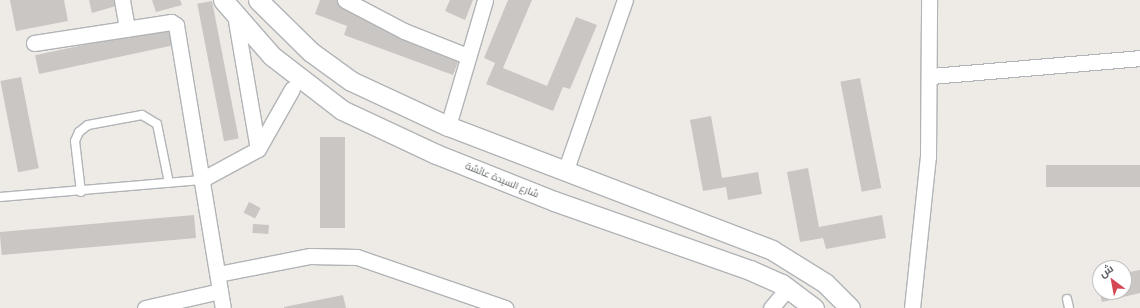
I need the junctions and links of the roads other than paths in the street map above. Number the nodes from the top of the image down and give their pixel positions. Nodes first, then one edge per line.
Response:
1 (122, 0) edge
2 (223, 0) edge
3 (258, 0) edge
4 (345, 0) edge
5 (485, 0) edge
6 (625, 0) edge
7 (929, 0) edge
8 (235, 15) junction
9 (127, 29) junction
10 (34, 43) dead end
11 (467, 56) junction
12 (1140, 58) edge
13 (344, 76) junction
14 (931, 76) junction
15 (292, 89) dead end
16 (328, 100) junction
17 (448, 126) junction
18 (258, 149) junction
19 (565, 172) junction
20 (201, 180) junction
21 (169, 183) junction
22 (81, 192) junction
23 (0, 197) edge
24 (689, 219) junction
25 (679, 245) junction
26 (218, 274) junction
27 (788, 288) junction
28 (220, 292) junction
29 (1067, 299) dead end
30 (145, 308) edge
31 (223, 308) edge
32 (505, 308) edge
33 (771, 308) edge
34 (814, 308) edge
35 (850, 308) edge
36 (912, 308) edge
37 (1069, 308) edge

1 - 9 street
2 - 8 street, شارع السيدة عائشة
3 - 13 street
4 - 11 street
5 - 11 street
6 - 19 street
7 - 14 street
8 - 16 street, شارع السيدة عائشة
8 - 18 street
9 - 10 street
9 - 20 street
11 - 17 street
12 - 14 street
13 - 16 street
13 - 17 street
14 - 36 street
15 - 18 street
16 - 25 street, شارع السيدة عائشة
17 - 19 street
18 - 20 street
19 - 24 street
20 - 21 lane
20 - 26 street
21 - 22 lane
21 - 22 lane
22 - 23 lane
24 - 25 street
24 - 35 street
25 - 27 street, شارع السيدة عائشة
26 - 28 street
26 - 32 street
27 - 33 street
27 - 34 street, شارع السيدة عائشة
28 - 30 street
28 - 31 street
29 - 37 lane

